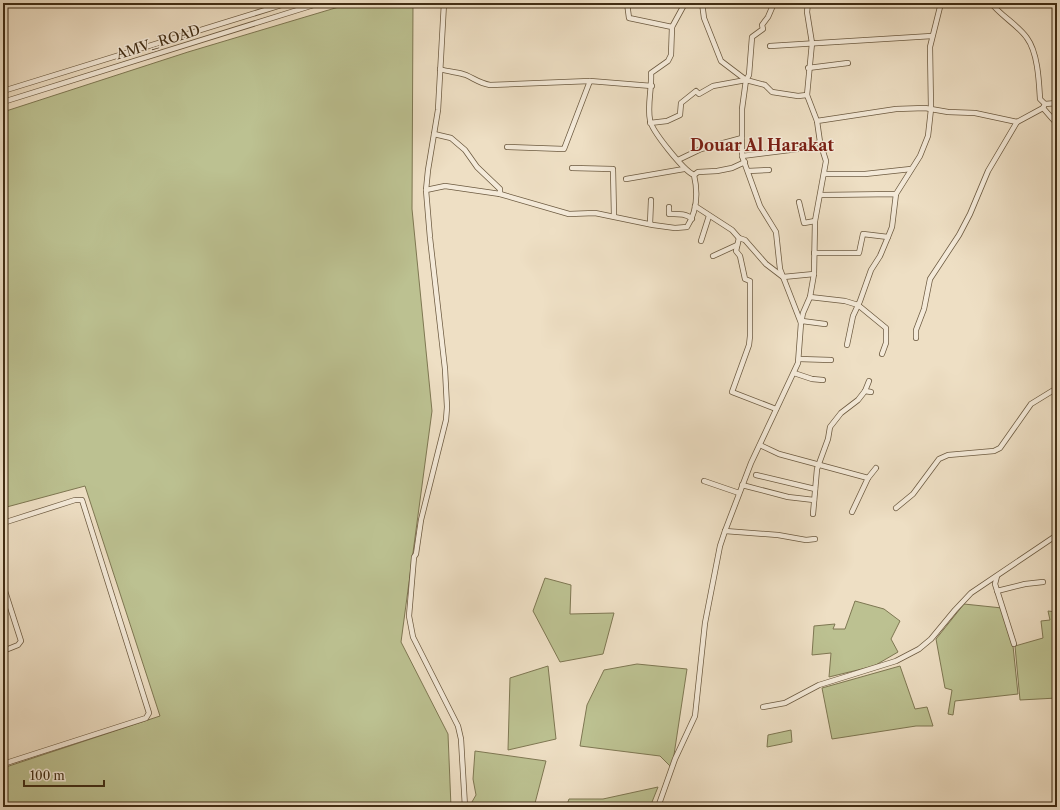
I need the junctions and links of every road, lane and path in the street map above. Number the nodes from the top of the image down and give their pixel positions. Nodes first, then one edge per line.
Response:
1 (288, 3) edge
2 (320, 3) edge
3 (444, 3) edge
4 (627, 3) edge
5 (690, 3) edge
6 (702, 3) edge
7 (774, 3) edge
8 (808, 3) edge
9 (940, 3) edge
10 (991, 3) edge
11 (310, 5) edge
12 (672, 27) junction
13 (932, 36) junction
14 (812, 43) junction
15 (770, 46) dead end
16 (848, 63) dead end
17 (808, 68) junction
18 (440, 69) junction
19 (746, 80) junction
20 (590, 81) junction
21 (652, 86) junction
22 (3, 91) edge
23 (807, 95) junction
24 (3, 102) edge
25 (1057, 103) edge
26 (1044, 106) junction
27 (931, 109) junction
28 (817, 121) junction
29 (1017, 122) junction
30 (650, 123) junction
31 (1057, 124) edge
32 (434, 134) junction
33 (742, 138) junction
34 (820, 142) junction
35 (507, 147) dead end
36 (742, 156) junction
37 (678, 160) junction
38 (745, 162) junction
39 (572, 168) dead end
40 (684, 169) junction
41 (911, 169) junction
42 (748, 170) junction
43 (769, 170) dead end
44 (824, 174) junction
45 (694, 175) junction
46 (626, 179) dead end
47 (426, 190) junction
48 (500, 194) junction
49 (896, 194) junction
50 (822, 195) junction
51 (651, 200) dead end
52 (798, 202) dead end
53 (695, 206) junction
54 (668, 207) dead end
55 (614, 216) junction
56 (709, 216) junction
57 (692, 219) junction
58 (816, 221) junction
59 (650, 224) junction
60 (888, 237) junction
61 (739, 238) junction
62 (701, 241) dead end
63 (737, 245) junction
64 (814, 253) junction
65 (713, 256) dead end
66 (814, 274) junction
67 (783, 277) junction
68 (810, 297) junction
69 (858, 305) junction
70 (802, 322) junction
71 (825, 324) dead end
72 (916, 338) dead end
73 (847, 345) dead end
74 (882, 354) dead end
75 (799, 360) junction
76 (831, 360) dead end
77 (794, 373) junction
78 (822, 380) dead end
79 (869, 380) dead end
80 (1057, 388) edge
81 (865, 391) junction
82 (871, 392) dead end
83 (776, 409) junction
84 (760, 445) junction
85 (818, 464) junction
86 (876, 468) dead end
87 (756, 475) dead end
88 (868, 478) junction
89 (704, 481) dead end
90 (742, 485) junction
91 (815, 489) junction
92 (739, 493) junction
93 (814, 500) junction
94 (896, 508) dead end
95 (852, 512) dead end
96 (813, 514) dead end
97 (3, 523) edge
98 (725, 531) junction
99 (1057, 535) edge
100 (815, 539) dead end
101 (997, 576) junction
102 (1043, 582) dead end
103 (3, 585) edge
104 (997, 591) junction
105 (1014, 644) dead end
106 (3, 651) edge
107 (763, 707) dead end
108 (3, 764) edge
109 (464, 807) edge
110 (658, 807) edge

1 - 22 street
2 - 11 street, AMV_ROAD
3 - 18 street
4 - 12 street
5 - 12 street
6 - 19 street
7 - 19 street
8 - 14 street
9 - 13 street
10 - 26 street
11 - 24 street, AMV_ROAD
12 - 21 street
13 - 14 street
13 - 27 street
14 - 15 street
14 - 17 street
16 - 17 street
17 - 23 street
18 - 20 street
18 - 32 street
19 - 23 street
19 - 30 street
19 - 33 street
20 - 21 street
20 - 35 street
21 - 30 street
23 - 28 street
25 - 26 street
26 - 29 street
26 - 31 street
27 - 28 street
27 - 29 street
27 - 41 street
28 - 34 street
29 - 72 street
30 - 37 street
32 - 47 street
32 - 48 street
33 - 36 street
33 - 37 street
34 - 36 street
34 - 44 street
36 - 38 street
37 - 40 street
38 - 42 street
38 - 45 street
39 - 55 street
40 - 45 street
40 - 46 street
41 - 44 street
41 - 49 street
42 - 43 street
42 - 67 street
44 - 50 street
45 - 53 street
47 - 48 street
47 - 109 street
48 - 55 street
49 - 50 street
49 - 60 street
50 - 58 street
51 - 59 street
52 - 58 street
53 - 56 street
53 - 57 street
54 - 57 street
55 - 59 street
56 - 61 street
56 - 62 street
57 - 59 street
58 - 64 street
60 - 64 street
60 - 69 street
61 - 63 street
61 - 67 street
63 - 65 street
63 - 83 street
64 - 66 street
66 - 67 street
66 - 68 street
67 - 70 street
68 - 69 street
68 - 70 street
69 - 73 street
69 - 74 street
70 - 71 street
70 - 75 street
75 - 76 street
75 - 77 street
77 - 78 street
77 - 83 street
79 - 81 street
80 - 94 street
81 - 82 street
81 - 85 street
83 - 84 street
84 - 85 street
84 - 90 street
85 - 88 street
85 - 91 street
86 - 88 street
87 - 91 street
88 - 95 street
89 - 92 street
90 - 92 street
90 - 93 street
91 - 93 street
92 - 98 street
93 - 96 street
97 - 108 street
98 - 100 street
98 - 110 street
99 - 101 street
101 - 104 street
101 - 107 street
102 - 104 street
103 - 106 street
104 - 105 street

